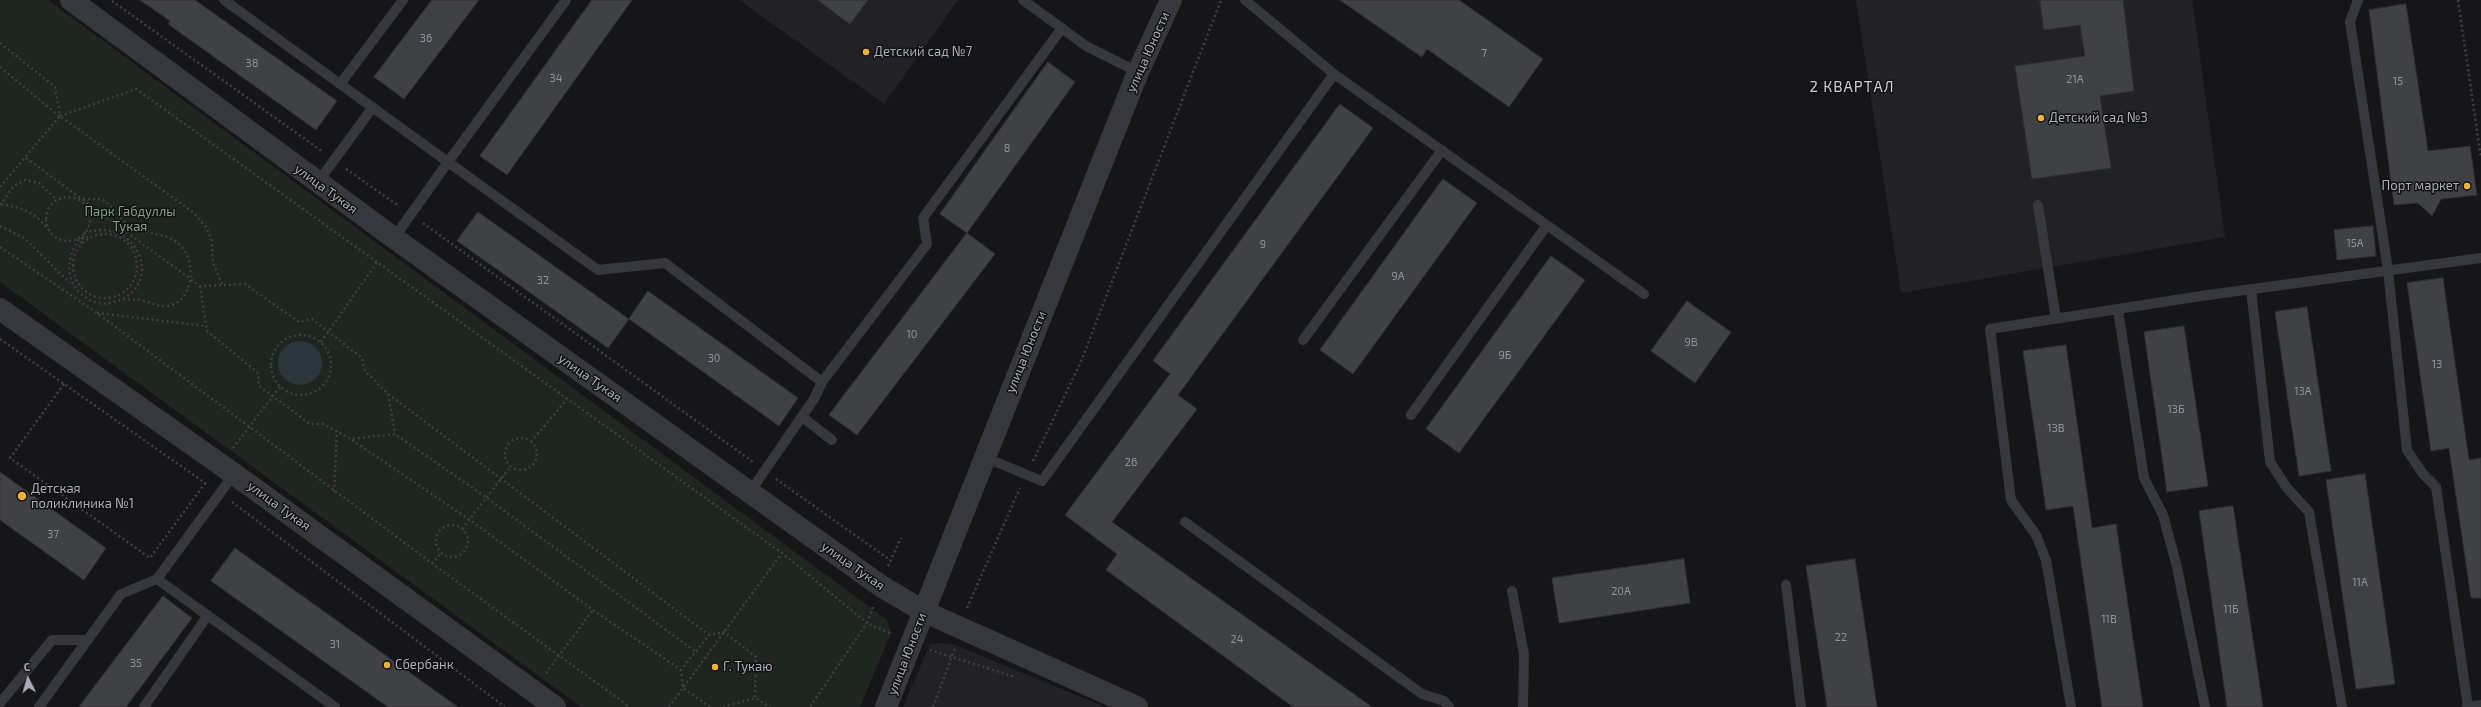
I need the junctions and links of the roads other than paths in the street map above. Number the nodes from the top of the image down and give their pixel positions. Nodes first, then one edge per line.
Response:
1 (71, 0) edge
2 (224, 0) edge
3 (403, 0) edge
4 (566, 0) edge
5 (1024, 0) edge
6 (1171, 0) edge
7 (1245, 0) edge
8 (2358, 0) edge
9 (1062, 28) junction
10 (1138, 72) junction
11 (1334, 74) junction
12 (341, 84) junction
13 (373, 107) junction
14 (1442, 150) junction
15 (448, 162) junction
16 (318, 182) junction
17 (2038, 205) dead end
18 (1548, 225) junction
19 (394, 238) junction
20 (2481, 258) edge
21 (2388, 270) junction
22 (2251, 289) junction
23 (1644, 294) dead end
24 (0, 309) edge
25 (2118, 310) junction
26 (2056, 319) junction
27 (1303, 340) dead end
28 (822, 382) junction
29 (1410, 415) dead end
30 (802, 417) junction
31 (832, 440) dead end
32 (984, 457) junction
33 (227, 469) junction
34 (750, 492) junction
35 (1185, 522) dead end
36 (157, 579) junction
37 (1786, 585) dead end
38 (1512, 591) dead end
39 (923, 611) junction
40 (208, 615) junction
41 (88, 640) junction
42 (0, 703) edge
43 (2481, 705) edge
44 (39, 707) edge
45 (144, 707) edge
46 (335, 707) edge
47 (555, 707) edge
48 (886, 707) edge
49 (1137, 707) edge
50 (1449, 707) edge
51 (1523, 707) edge
52 (1801, 707) edge
53 (2071, 707) edge
54 (2205, 707) edge
55 (2342, 707) edge
56 (2467, 707) edge

1 - 16 street, улица Тукая
2 - 12 lane
3 - 12 lane
4 - 15 lane
5 - 9 lane
6 - 10 street, улица Юности
7 - 11 lane
8 - 21 lane
9 - 10 lane
9 - 28 lane
10 - 32 street, улица Юности
11 - 14 lane
11 - 32 lane
12 - 13 lane
13 - 15 lane
13 - 16 lane
14 - 18 lane
14 - 27 lane
15 - 19 lane
15 - 28 lane
16 - 19 street, улица Тукая
17 - 26 lane
18 - 23 lane
18 - 29 lane
19 - 34 street, улица Тукая
20 - 21 lane
21 - 22 lane
21 - 56 lane
22 - 25 lane
22 - 55 lane
24 - 33 street, улица Тукая
25 - 26 lane
25 - 54 lane
26 - 53 lane
28 - 30 lane
30 - 31 lane
30 - 34 lane
32 - 39 street, улица Юности
33 - 36 lane
33 - 47 street, улица Тукая
34 - 39 street, улица Тукая
35 - 50 lane
36 - 40 lane
36 - 41 lane
37 - 52 lane
38 - 51 lane
39 - 48 street, улица Юности
39 - 49 street, улица Тукая
40 - 45 lane
40 - 46 lane
41 - 42 lane
41 - 44 lane
43 - 56 lane

